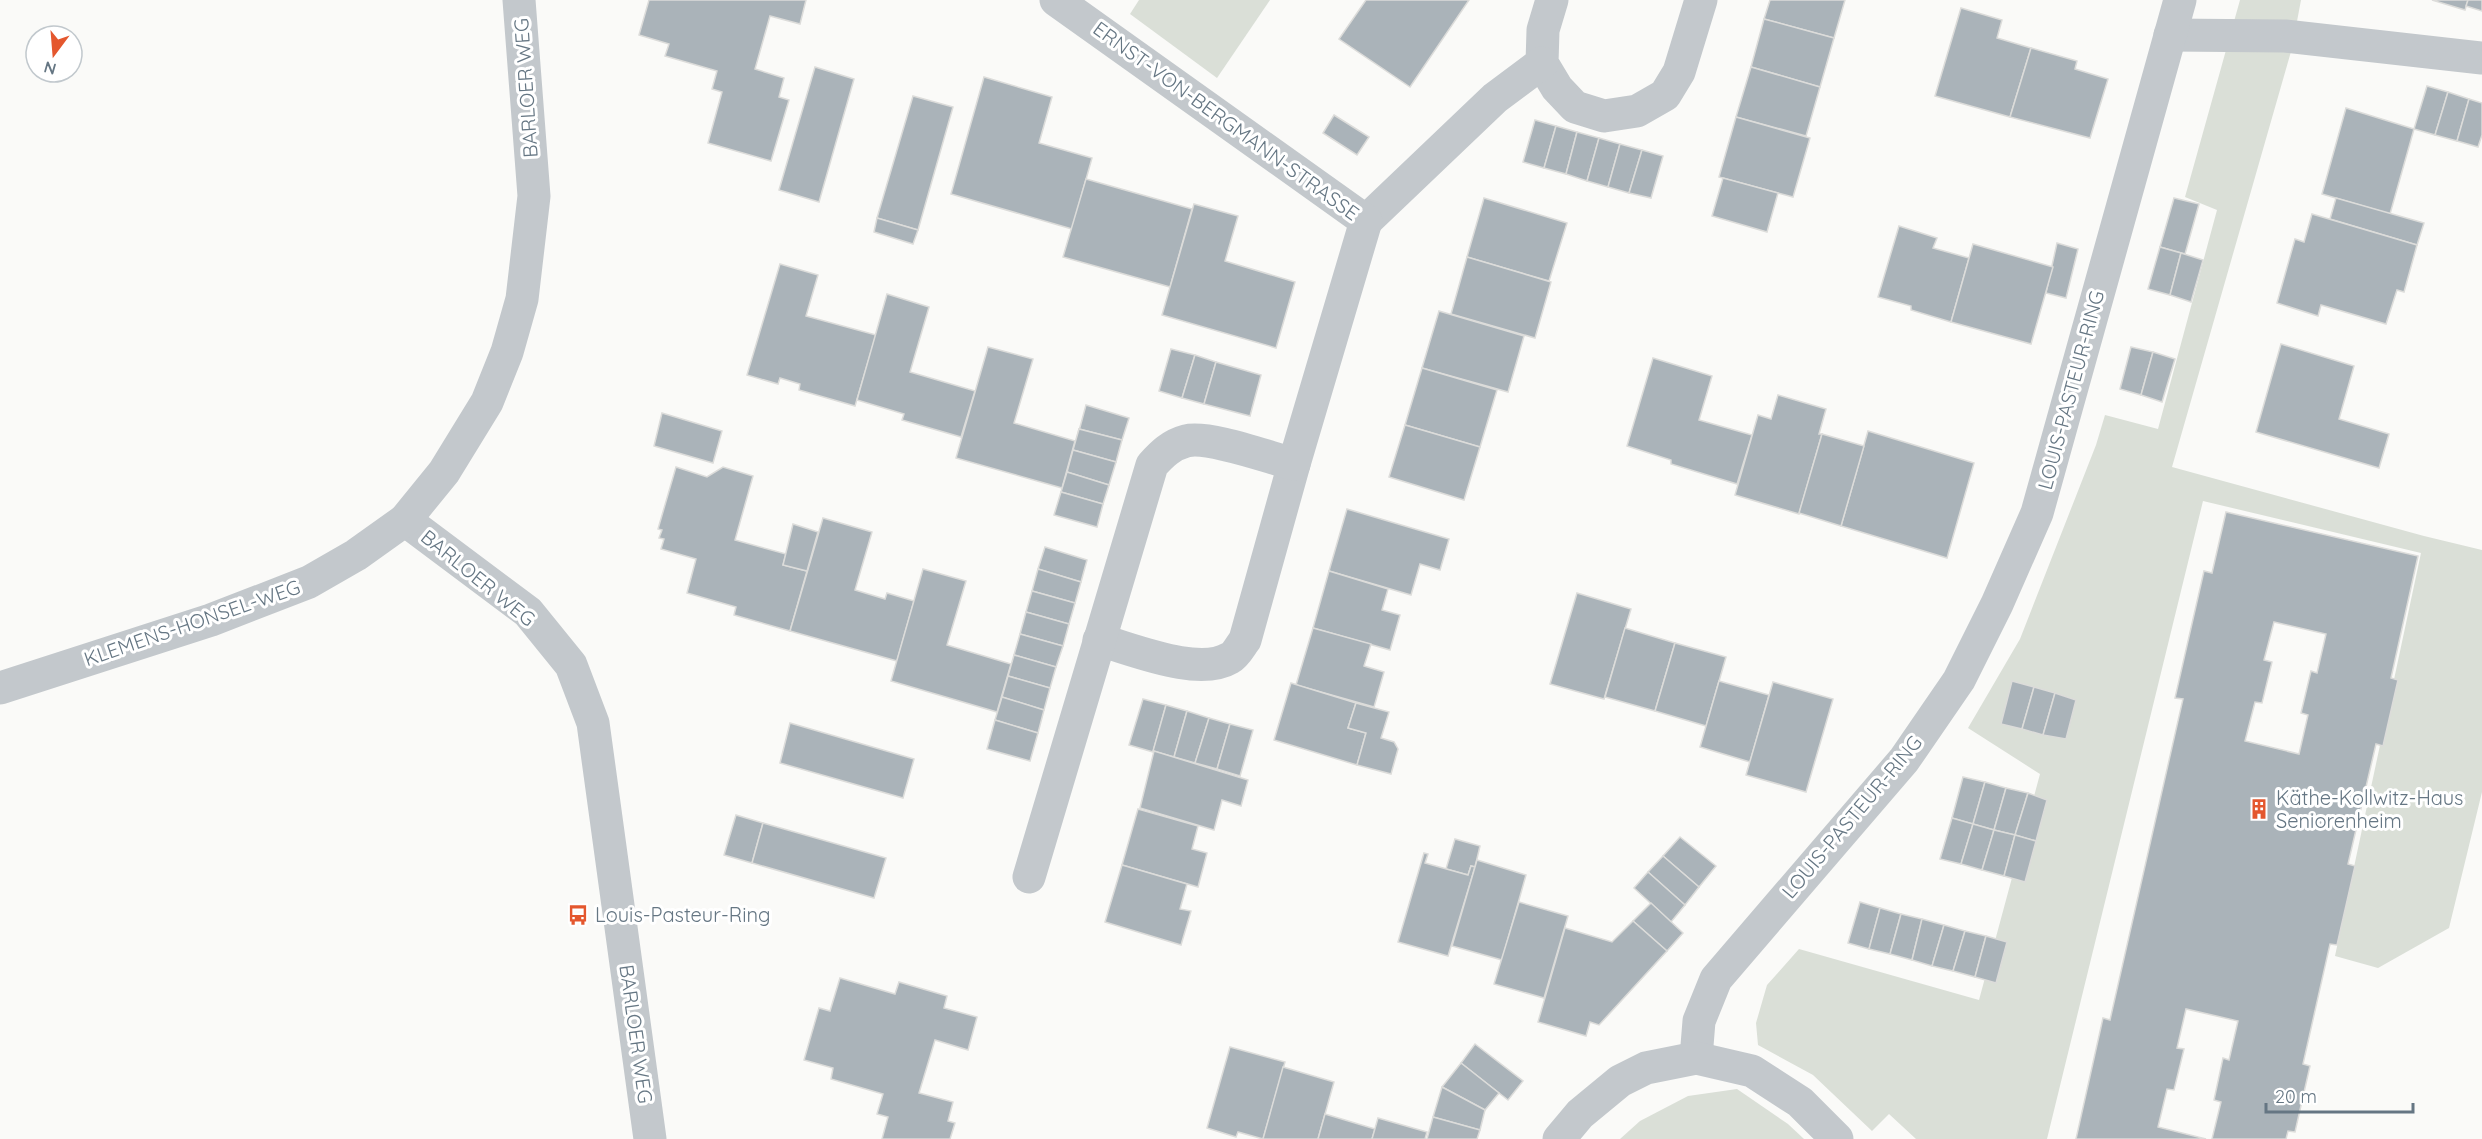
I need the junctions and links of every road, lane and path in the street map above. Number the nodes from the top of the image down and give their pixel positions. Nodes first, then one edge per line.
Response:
1 (519, 0) edge
2 (1056, 0) edge
3 (1552, 0) edge
4 (1701, 0) edge
5 (2180, 0) edge
6 (2170, 35) junction
7 (2482, 58) edge
8 (1542, 63) junction
9 (1366, 220) junction
10 (1294, 464) junction
11 (405, 520) junction
12 (1099, 640) junction
13 (0, 688) edge
14 (1029, 877) dead end
15 (1696, 1058) junction
16 (650, 1139) edge
17 (1559, 1139) edge
18 (1837, 1139) edge

1 - 11 street, BARLOER WEG
2 - 9 street, ERNST-VON-BERGMANN-STRASSE
3 - 8 street
4 - 8 street
5 - 6 street, LOUIS-PASTEUR-RING
6 - 7 street
6 - 15 street, LOUIS-PASTEUR-RING
8 - 9 street
9 - 10 street, ERNST-VON-BERGMANN-STRASSE
10 - 12 street
10 - 12 street, ERNST-VON-BERGMANN-STRASSE
11 - 13 street, KLEMENS-HONSEL-WEG
11 - 16 street, BARLOER WEG
12 - 14 street
15 - 17 street
15 - 18 street

